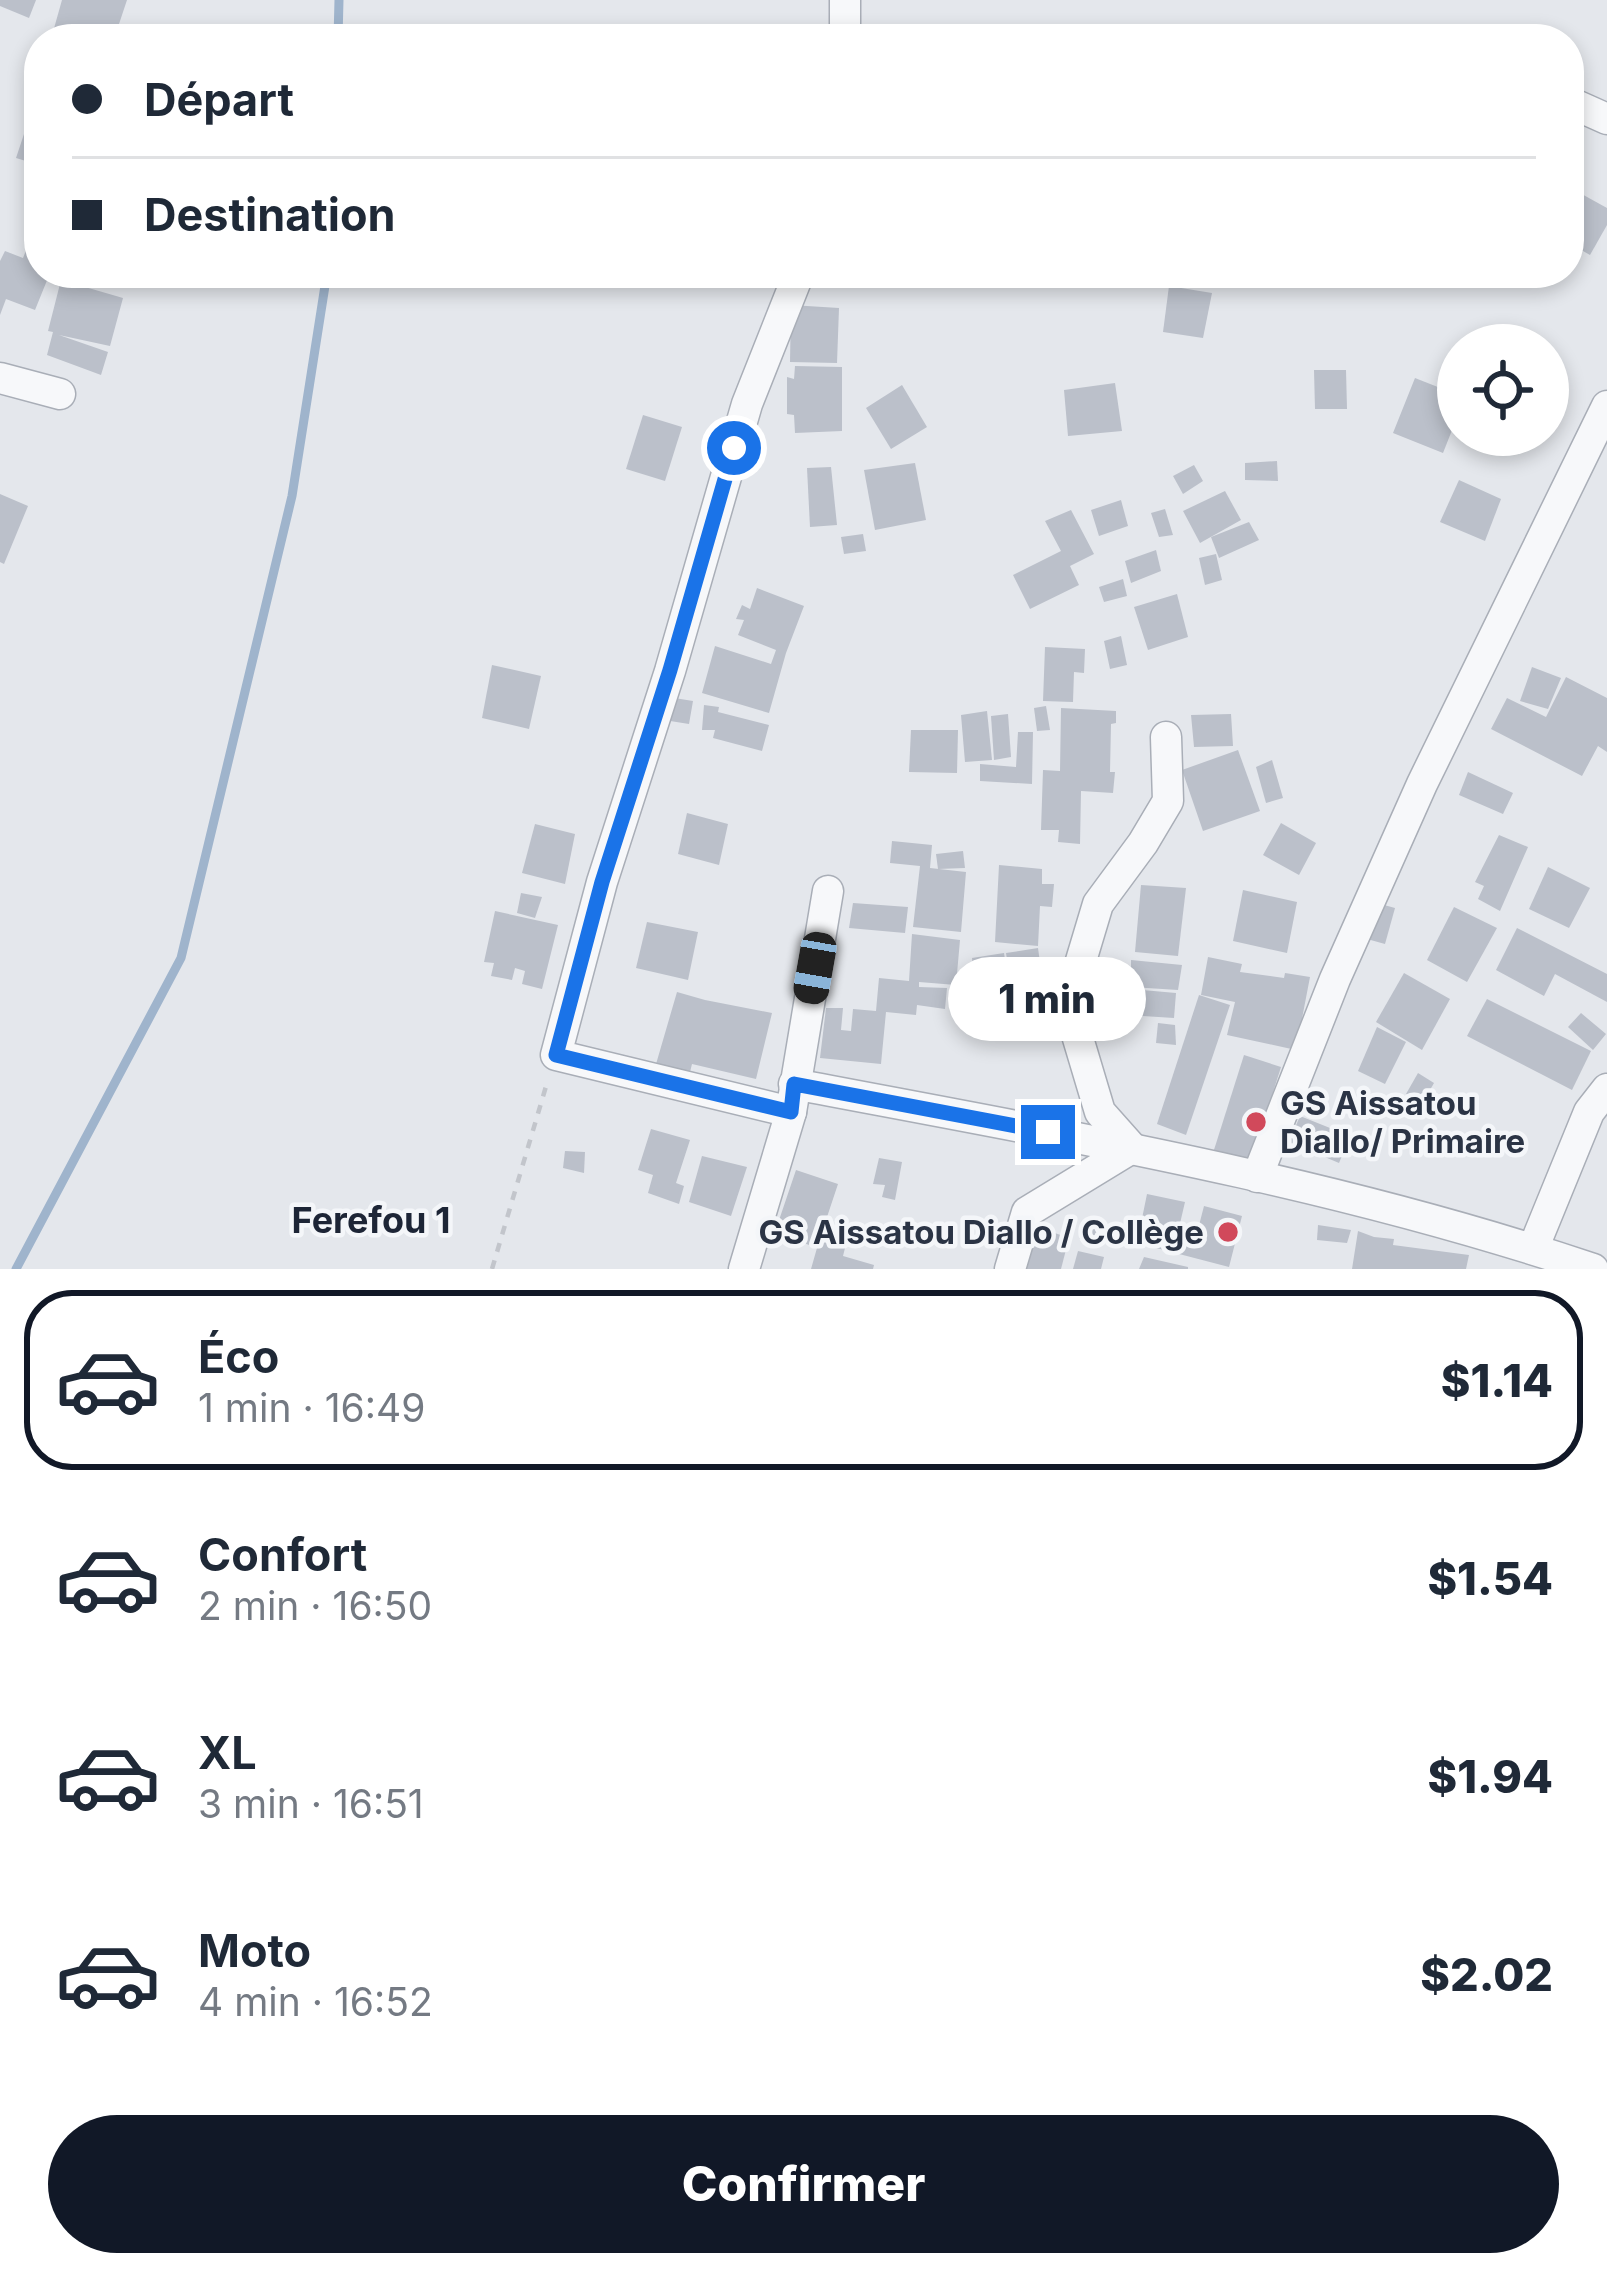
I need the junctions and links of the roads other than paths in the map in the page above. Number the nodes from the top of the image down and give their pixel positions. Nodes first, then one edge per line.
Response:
1 (793, 288) edge
2 (0, 377) edge
3 (59, 394) dead end
4 (1607, 406) edge
5 (1166, 737) dead end
6 (828, 890) dead end
7 (1607, 1089) edge
8 (793, 1098) junction
9 (1132, 1148) junction
10 (1257, 1177) junction
11 (1533, 1249) junction
12 (744, 1269) edge
13 (1010, 1269) edge
14 (1593, 1269) edge

1 - 8 street
2 - 3 street
4 - 10 street
5 - 9 street
6 - 8 street
7 - 11 street
8 - 9 street
8 - 12 street
9 - 10 street
9 - 13 street
10 - 11 street
11 - 14 street

